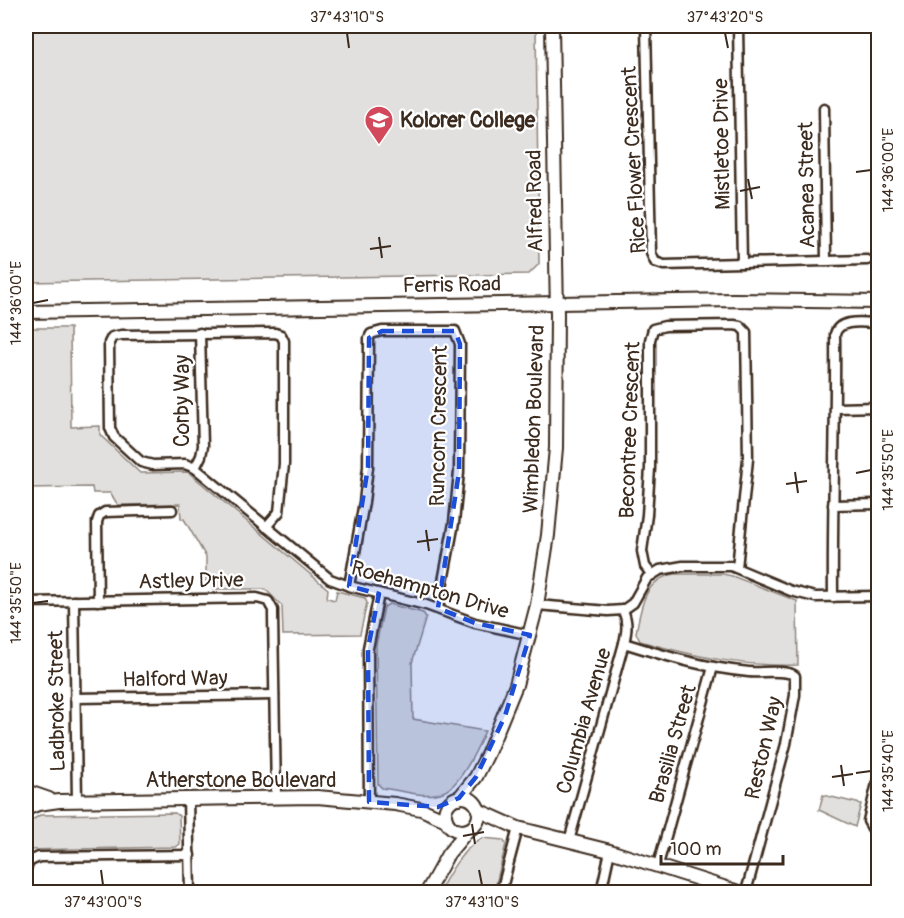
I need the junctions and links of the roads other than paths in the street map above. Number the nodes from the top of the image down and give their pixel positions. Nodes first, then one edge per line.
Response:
1 (552, 26) edge
2 (646, 26) edge
3 (738, 26) edge
4 (824, 108) dead end
5 (867, 260) dead end
6 (826, 261) junction
7 (742, 263) junction
8 (879, 302) edge
9 (556, 303) junction
10 (26, 312) edge
11 (879, 323) edge
12 (200, 333) junction
13 (879, 407) edge
14 (836, 408) junction
15 (195, 468) junction
16 (879, 504) edge
17 (833, 505) junction
18 (172, 510) dead end
19 (266, 527) junction
20 (737, 568) junction
21 (651, 575) junction
22 (349, 586) junction
23 (379, 594) junction
24 (879, 596) edge
25 (833, 597) junction
26 (74, 601) junction
27 (98, 601) junction
28 (26, 602) edge
29 (537, 605) junction
30 (438, 608) junction
31 (623, 610) junction
32 (530, 635) junction
33 (624, 644) junction
34 (713, 667) junction
35 (274, 695) junction
36 (75, 698) junction
37 (476, 777) junction
38 (879, 779) edge
39 (26, 791) edge
40 (276, 796) junction
41 (188, 798) junction
42 (77, 800) junction
43 (454, 800) junction
44 (60, 801) junction
45 (369, 802) junction
46 (476, 806) junction
47 (26, 808) edge
48 (422, 809) junction
49 (448, 823) junction
50 (506, 824) junction
51 (472, 826) junction
52 (518, 828) junction
53 (879, 831) edge
54 (569, 841) junction
55 (610, 851) junction
56 (448, 854) junction
57 (190, 855) junction
58 (658, 865) junction
59 (26, 868) edge
60 (721, 890) edge
61 (190, 892) edge
62 (427, 892) edge
63 (501, 892) edge
64 (601, 892) edge
65 (739, 892) edge
66 (746, 892) edge

1 - 9 street, Alfred Road
2 - 7 street, Rice Flower Crescent
3 - 7 street, Mistletoe Drive
4 - 6 street, Acanea Street
5 - 6 street, Rice Flower Crescent
6 - 7 street, Rice Flower Crescent
8 - 9 street, Ferris Road
9 - 10 street, Ferris Road
9 - 29 street, Wimbledon Boulevard
11 - 14 street
12 - 15 street, Corby Way
12 - 15 street
12 - 19 street
13 - 14 street
14 - 17 street
15 - 19 street, Roehampton Drive
16 - 17 street
17 - 25 street
18 - 27 street
19 - 22 street, Roehampton Drive
20 - 21 street
20 - 21 street, Becontree Crescent
20 - 25 street
21 - 31 street
22 - 23 street, Roehampton Drive
22 - 30 street, Runcorn Crescent
23 - 30 street, Roehampton Drive
23 - 45 street
24 - 25 street
26 - 27 street, Astley Drive
26 - 28 street, Astley Drive
26 - 36 street, Ladbroke Street
27 - 35 street, Astley Drive
29 - 31 street
29 - 32 street, Wimbledon Boulevard
30 - 32 street, Roehampton Drive
31 - 33 street, Columbia Avenue
32 - 37 street, Wimbledon Boulevard
33 - 34 street, Reston Way
33 - 54 street, Columbia Avenue
34 - 58 street, Brasilia Street
34 - 66 street, Reston Way
35 - 36 street, Halford Way
35 - 40 street, Astley Drive
36 - 42 street, Ladbroke Street
37 - 43 street, Wimbledon Boulevard
37 - 46 street, Wimbledon Boulevard
38 - 53 street
39 - 44 street, Atherstone Boulevard
40 - 41 street, Atherstone Boulevard
40 - 45 street, Atherstone Boulevard
41 - 42 street, Atherstone Boulevard
41 - 57 street
42 - 44 street, Atherstone Boulevard
43 - 46 street
43 - 48 street, Atherstone Boulevard
43 - 49 street
44 - 47 street, Atherstone Boulevard
45 - 48 street, Atherstone Boulevard
46 - 50 street
46 - 51 street
48 - 49 street, Atherstone Boulevard
49 - 51 street
49 - 56 street
50 - 51 street
50 - 52 street
51 - 56 street
52 - 54 street
52 - 63 street
54 - 55 street
55 - 58 street
55 - 64 street
56 - 62 street
57 - 59 street
57 - 61 street
58 - 60 street
60 - 65 street

